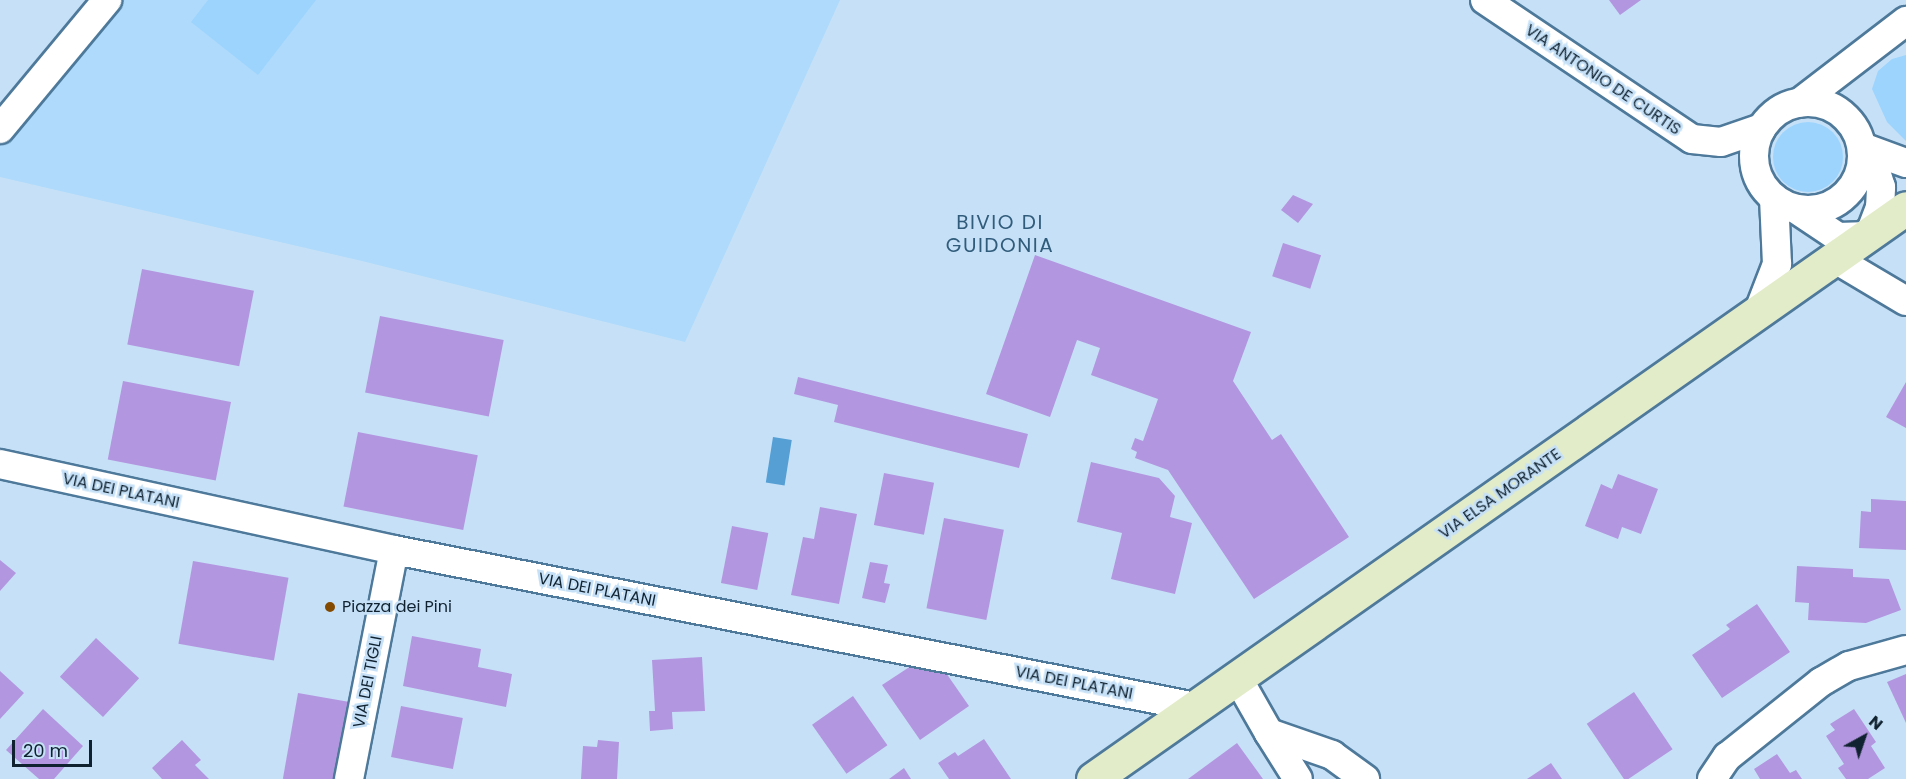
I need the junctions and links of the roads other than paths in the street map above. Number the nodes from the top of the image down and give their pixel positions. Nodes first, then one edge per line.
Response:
1 (107, 0) edge
2 (1485, 0) edge
3 (1906, 21) edge
4 (1852, 60) junction
5 (1799, 103) junction
6 (1762, 128) junction
7 (0, 129) edge
8 (1857, 136) junction
9 (1906, 163) edge
10 (1785, 204) junction
11 (1906, 208) edge
12 (1869, 236) junction
13 (1837, 260) junction
14 (1906, 301) edge
15 (1758, 313) junction
16 (0, 464) edge
17 (394, 550) junction
18 (1906, 650) edge
19 (1238, 677) junction
20 (1196, 707) junction
21 (1269, 733) junction
22 (349, 779) edge
23 (1093, 779) edge
24 (1298, 779) edge
25 (1365, 779) edge
26 (1712, 779) edge

1 - 7 street
2 - 6 street, VIA ANTONIO DE CURTIS
3 - 4 street
4 - 5 street
4 - 8 street
5 - 6 street
5 - 8 street
6 - 10 street
8 - 9 street
8 - 10 street
8 - 12 street
10 - 12 street
10 - 15 street
11 - 12 street, VIA ELSA MORANTE
12 - 13 street, VIA ELSA MORANTE
13 - 14 street
13 - 15 street, VIA ELSA MORANTE
15 - 19 street, VIA ELSA MORANTE
16 - 17 street, VIA DEI PLATANI
17 - 20 street, VIA DEI PLATANI
17 - 22 street, VIA DEI TIGLI
18 - 26 street
19 - 20 street, VIA ELSA MORANTE
19 - 21 street
20 - 23 street, VIA ELSA MORANTE
21 - 24 street
21 - 25 street

